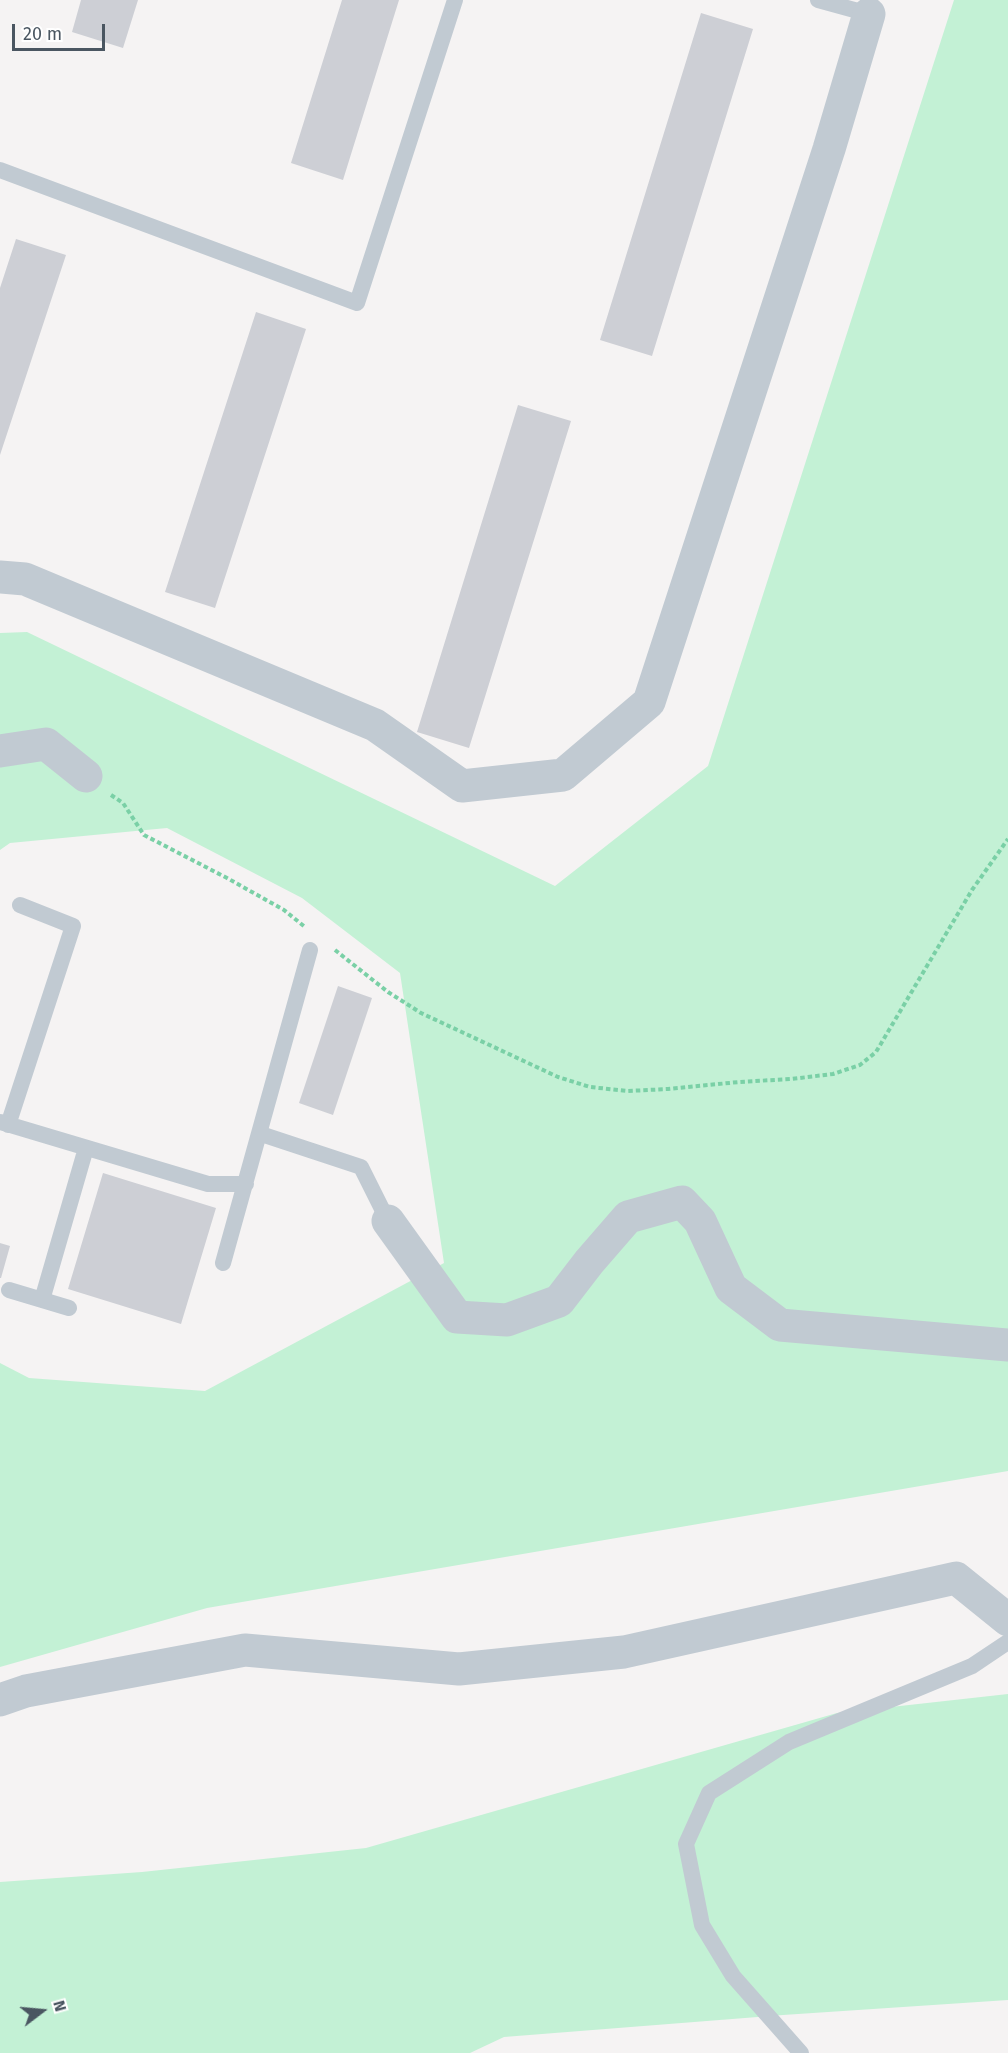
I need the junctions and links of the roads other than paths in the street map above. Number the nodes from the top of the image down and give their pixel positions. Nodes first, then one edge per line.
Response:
1 (454, 0) edge
2 (818, 0) edge
3 (871, 7) edge
4 (0, 170) edge
5 (0, 577) edge
6 (0, 751) edge
7 (86, 776) road end
8 (20, 904) dead end
9 (310, 951) dead end
10 (4, 1123) edge
11 (261, 1134) junction
12 (86, 1148) junction
13 (246, 1184) junction
14 (388, 1221) joint
15 (224, 1263) dead end
16 (9, 1290) dead end
17 (42, 1300) junction
18 (69, 1308) dead end
19 (1008, 1345) edge
20 (1008, 1620) edge
21 (1008, 1642) edge
22 (0, 1700) edge
23 (801, 2053) edge

1 - 4 lane
2 - 3 lane
3 - 5 street
6 - 7 street
8 - 10 lane
9 - 11 lane
10 - 12 lane
11 - 13 lane
11 - 14 lane
12 - 13 lane
12 - 17 lane
13 - 15 lane
14 - 19 street
16 - 17 lane
17 - 18 lane
20 - 22 street
21 - 23 lane

